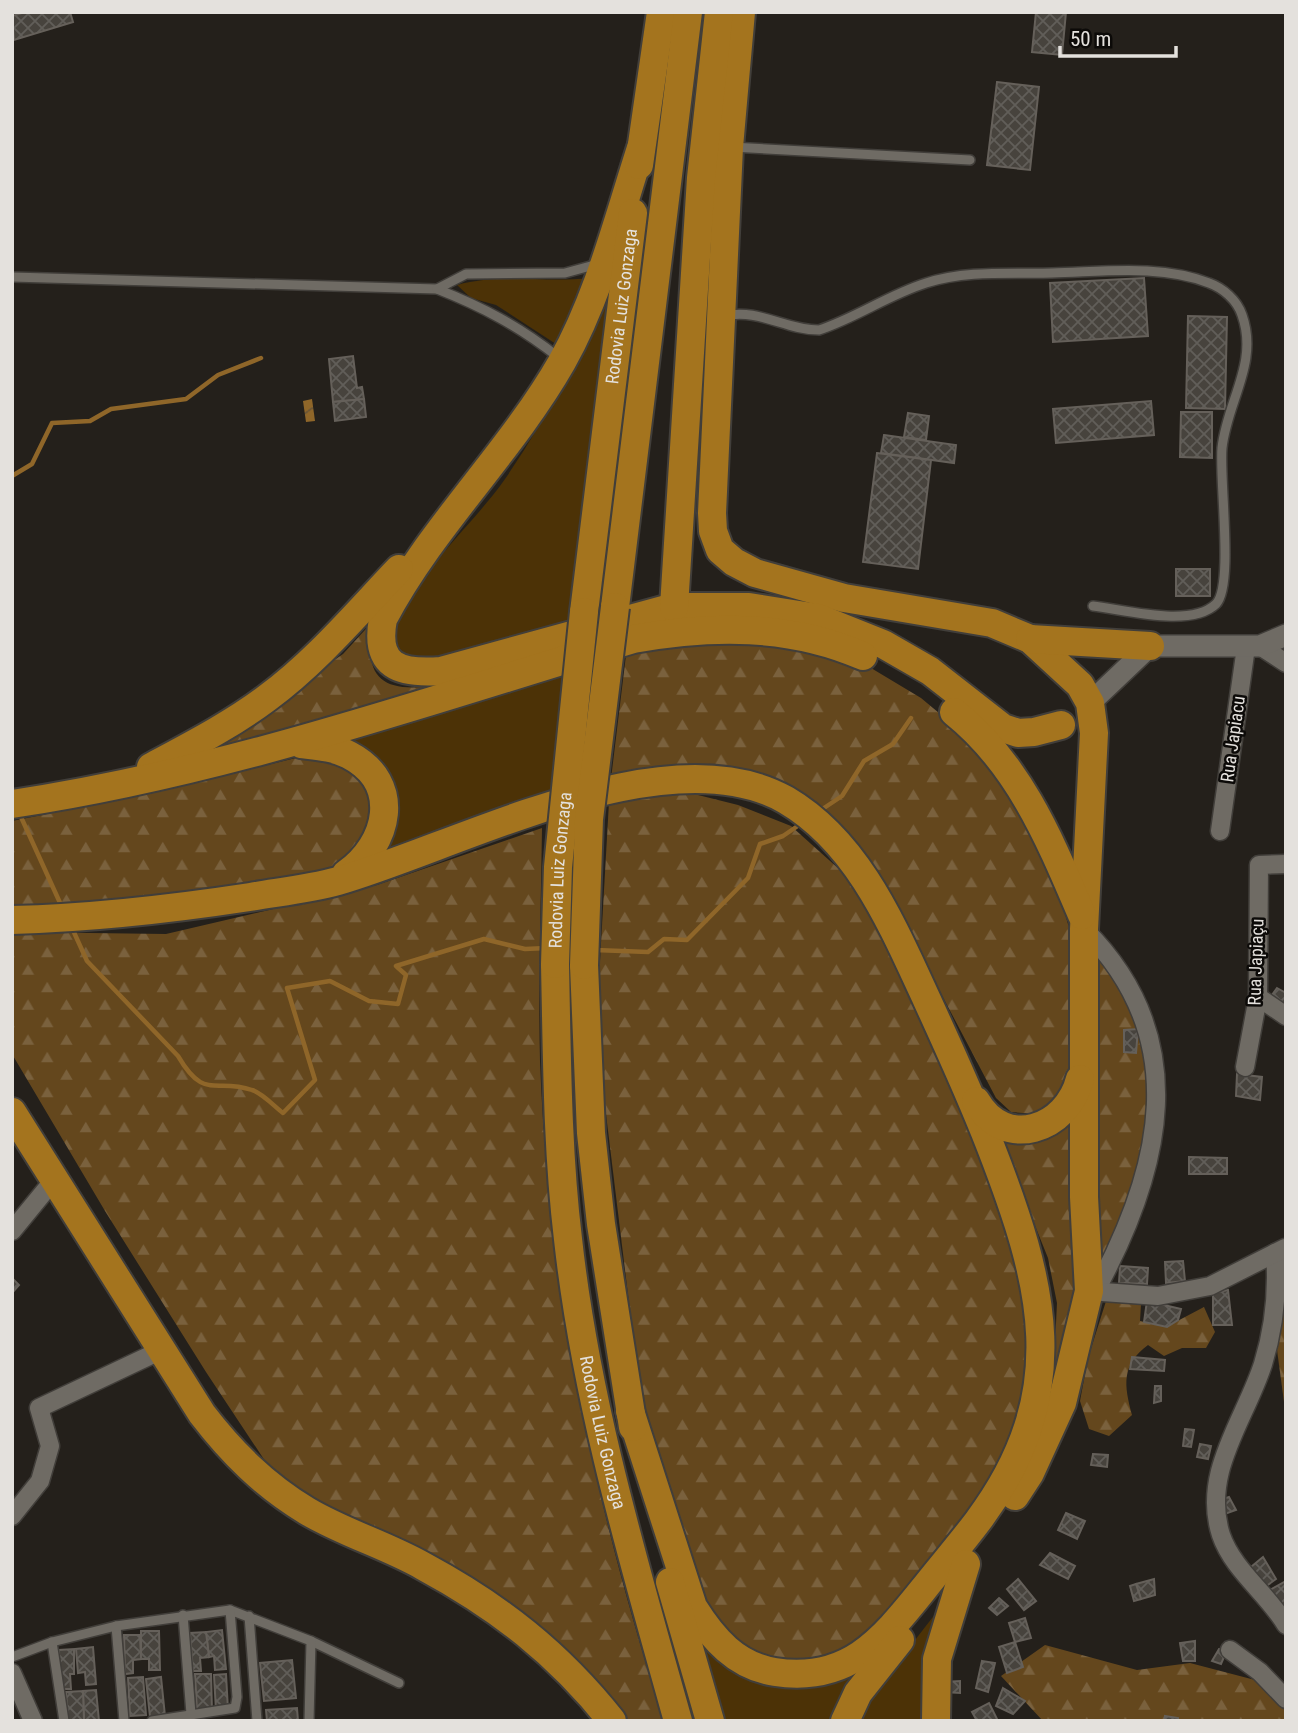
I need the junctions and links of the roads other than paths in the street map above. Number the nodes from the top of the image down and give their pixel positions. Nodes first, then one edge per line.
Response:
1 (661, 12) edge
2 (688, 12) edge
3 (719, 12) edge
4 (741, 12) edge
5 (729, 147) junction
6 (641, 148) junction
7 (971, 160) dead end
8 (604, 262) junction
9 (12, 277) edge
10 (437, 289) junction
11 (722, 317) junction
12 (562, 361) junction
13 (447, 519) junction
14 (1093, 606) dead end
15 (674, 607) junction
16 (1286, 635) edge
17 (1030, 639) junction
18 (1150, 646) junction
19 (1253, 647) junction
20 (1286, 663) edge
21 (1090, 702) junction
22 (1061, 725) junction
23 (297, 744) junction
24 (989, 746) junction
25 (116, 785) junction
26 (12, 804) edge
27 (1220, 831) dead end
28 (1286, 864) edge
29 (335, 882) junction
30 (12, 920) edge
31 (1084, 925) junction
32 (1258, 997) junction
33 (1286, 1016) edge
34 (1084, 1056) junction
35 (1245, 1067) dead end
36 (968, 1088) junction
37 (12, 1111) edge
38 (53, 1181) junction
39 (12, 1231) edge
40 (1281, 1251) edge
41 (1092, 1291) junction
42 (151, 1355) dead end
43 (630, 1411) junction
44 (12, 1516) edge
45 (965, 1564) junction
46 (230, 1610) junction
47 (183, 1615) junction
48 (249, 1616) junction
49 (1286, 1625) edge
50 (116, 1626) junction
51 (311, 1641) junction
52 (52, 1642) junction
53 (1230, 1650) dead end
54 (12, 1657) edge
55 (12, 1673) edge
56 (399, 1683) dead end
57 (1286, 1699) edge
58 (191, 1714) junction
59 (33, 1721) edge
60 (64, 1721) edge
61 (124, 1721) edge
62 (152, 1721) edge
63 (257, 1721) edge
64 (309, 1721) edge
65 (612, 1721) edge
66 (678, 1721) edge
67 (710, 1721) edge
68 (845, 1721) edge
69 (936, 1721) edge

1 - 6 highway, Rodovia Luiz Gonzaga
2 - 43 highway, Rodovia Luiz Gonzaga, bridge
3 - 15 highway
4 - 5 highway
5 - 7 lane
5 - 11 highway
6 - 8 highway
6 - 66 highway, Rodovia Luiz Gonzaga, bridge
8 - 10 lane
8 - 12 highway
9 - 10 lane
10 - 12 lane
11 - 14 lane
11 - 17 highway
12 - 13 highway
13 - 15 highway
13 - 25 highway
15 - 22 highway
16 - 19 street
17 - 18 highway
17 - 21 highway
18 - 19 street
18 - 21 street
19 - 20 street
19 - 27 street, Rua Japiacu
21 - 22 highway
21 - 31 highway
22 - 24 highway
23 - 24 highway
23 - 25 highway
23 - 29 highway
24 - 31 highway
25 - 26 highway
28 - 32 street, Rua Japiaçu
29 - 30 highway
29 - 36 highway
31 - 34 highway
31 - 41 street
32 - 33 street
32 - 35 street, Rua Japiaçu
34 - 36 highway
34 - 41 highway
36 - 43 highway
37 - 38 highway
38 - 39 street
38 - 65 highway
40 - 41 street
40 - 49 street
41 - 45 highway
42 - 44 street
43 - 67 highway, Rodovia Luiz Gonzaga
45 - 68 highway
45 - 69 highway
46 - 47 lane
46 - 48 lane
46 - 58 lane
47 - 50 lane
47 - 58 lane
48 - 51 lane
48 - 63 lane
50 - 52 lane
50 - 61 lane
51 - 56 lane
51 - 64 lane
52 - 54 lane
52 - 60 lane
53 - 57 street
55 - 59 street
58 - 62 lane

